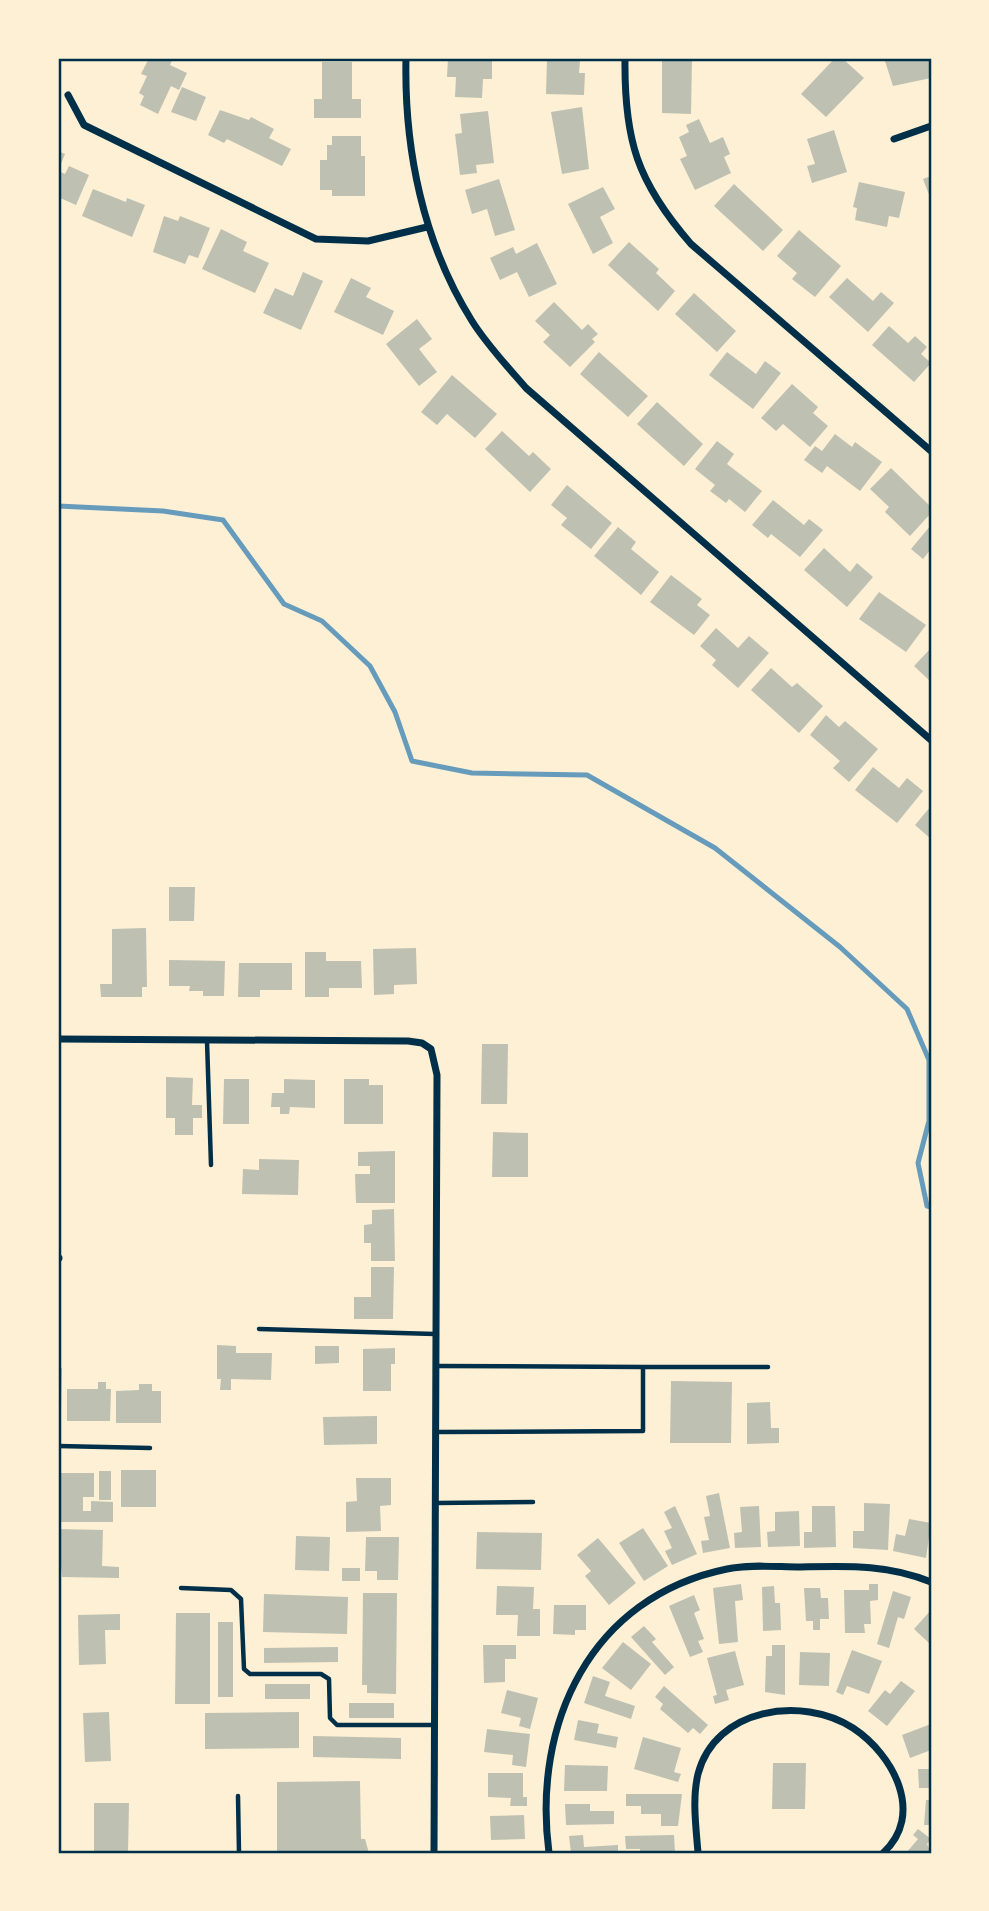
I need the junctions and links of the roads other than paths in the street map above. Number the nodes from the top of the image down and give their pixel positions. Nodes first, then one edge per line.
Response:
1 (406, 58) edge
2 (625, 58) edge
3 (68, 95) dead end
4 (931, 126) edge
5 (894, 139) dead end
6 (427, 227) junction
7 (931, 451) edge
8 (931, 740) edge
9 (58, 1039) edge
10 (207, 1040) junction
11 (211, 1165) dead end
12 (259, 1329) dead end
13 (436, 1334) junction
14 (436, 1366) junction
15 (643, 1367) junction
16 (768, 1367) dead end
17 (436, 1432) junction
18 (58, 1446) edge
19 (150, 1448) dead end
20 (533, 1502) dead end
21 (436, 1503) junction
22 (931, 1583) edge
23 (181, 1588) dead end
24 (435, 1725) junction
25 (238, 1796) dead end
26 (239, 1853) edge
27 (434, 1853) edge
28 (550, 1853) edge
29 (698, 1853) edge
30 (884, 1853) edge

1 - 6 street
2 - 7 street
3 - 6 street
4 - 5 street
6 - 8 street
9 - 10 street
10 - 11 lane
10 - 13 street
12 - 13 lane
13 - 14 street
14 - 15 lane
14 - 17 street
15 - 16 lane
15 - 17 lane
17 - 21 street
18 - 19 lane
20 - 21 lane
21 - 24 street
22 - 28 street
23 - 24 lane
24 - 27 street
25 - 26 lane
29 - 30 street

